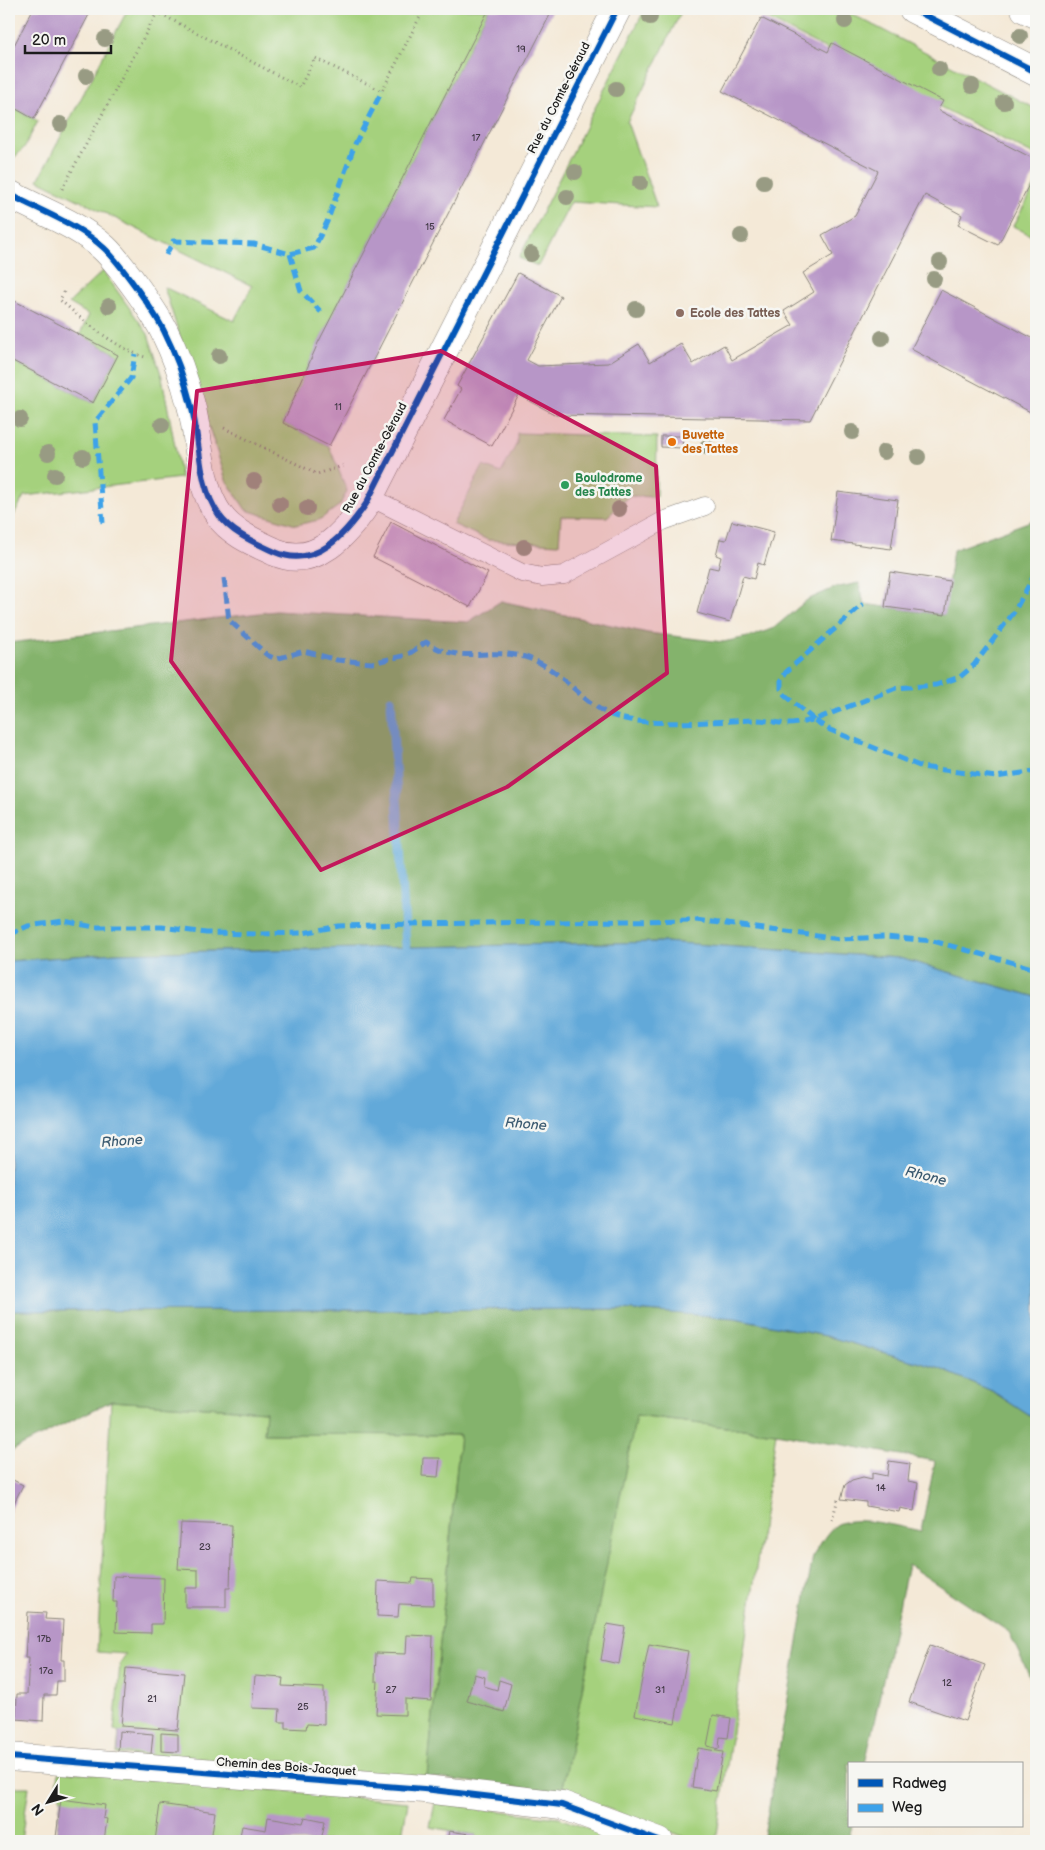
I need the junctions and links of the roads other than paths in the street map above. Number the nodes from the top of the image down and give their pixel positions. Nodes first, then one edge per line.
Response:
1 (617, 9) edge
2 (913, 9) edge
3 (1026, 9) edge
4 (1036, 14) edge
5 (1036, 72) edge
6 (9, 194) edge
7 (370, 497) junction
8 (705, 506) dead end
9 (9, 1756) edge
10 (659, 1841) edge

1 - 7 street, Rue du Comte-Géraud
2 - 5 street
3 - 4 street
6 - 7 street, Rue du Comte-Géraud
7 - 8 lane
9 - 10 street, Chemin des Bois-Jacquet

